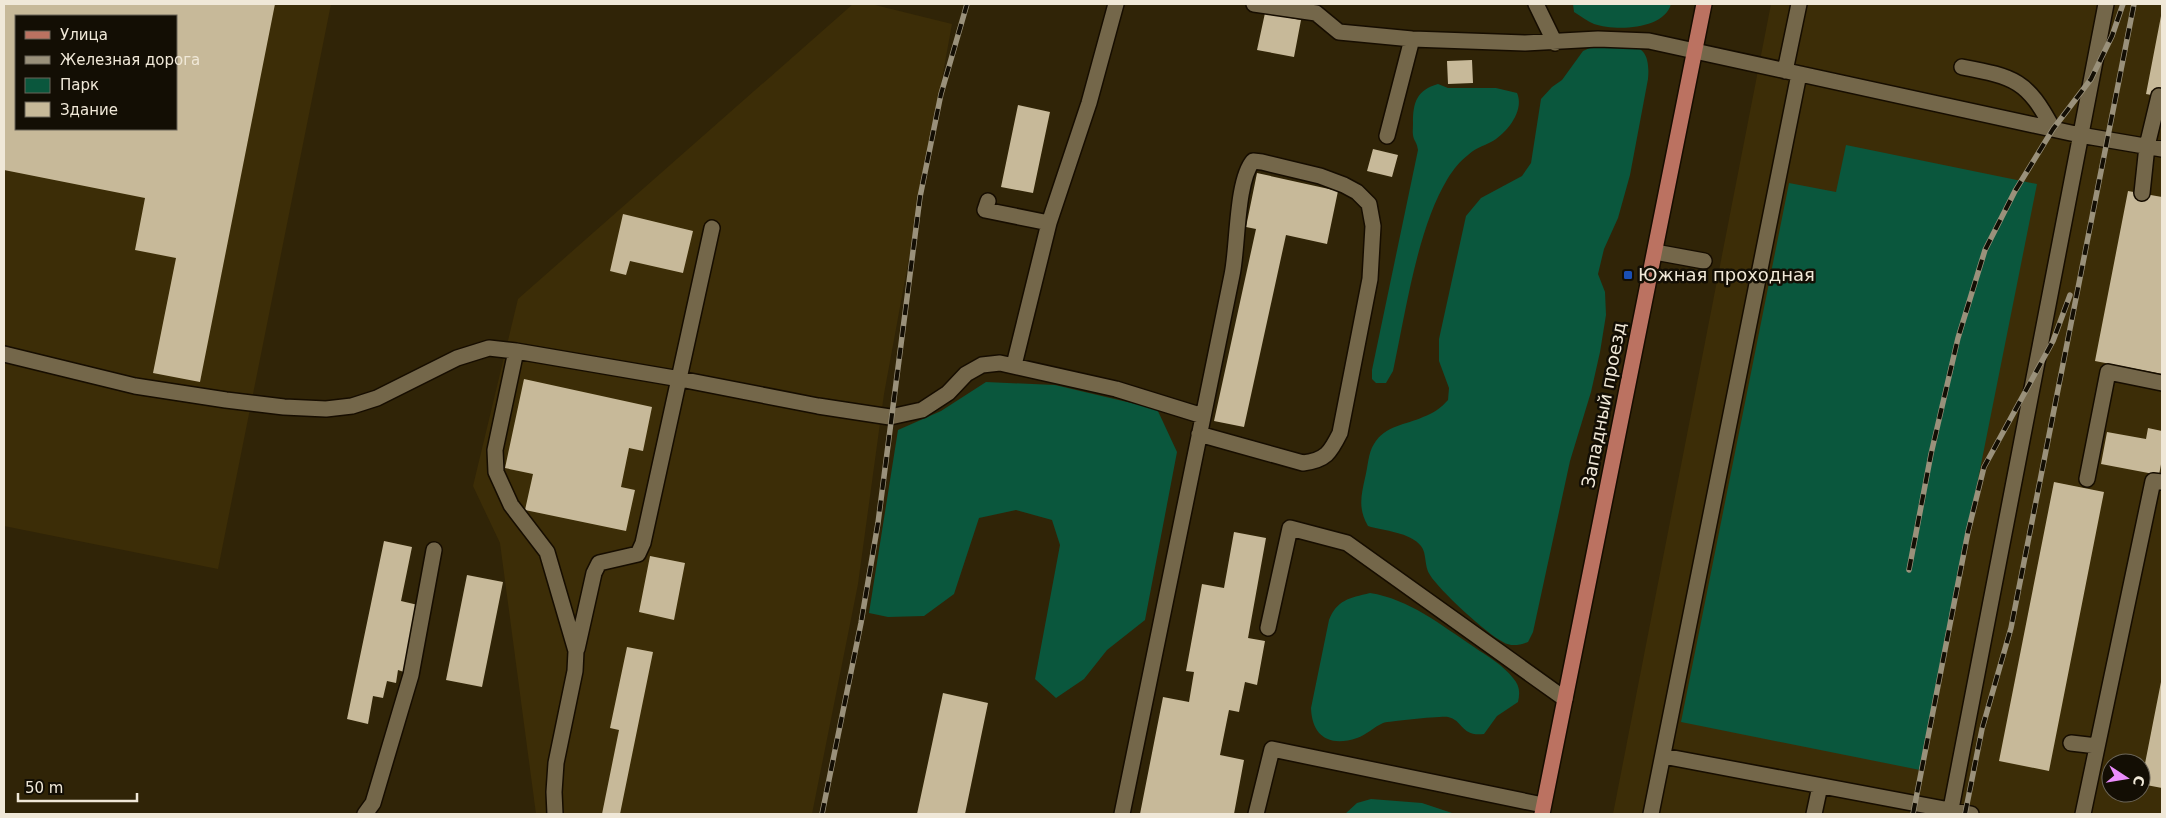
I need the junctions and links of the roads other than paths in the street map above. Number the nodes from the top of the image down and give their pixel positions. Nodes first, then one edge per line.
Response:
1 (1116, 4) edge
2 (1254, 4) edge
3 (1536, 4) edge
4 (1704, 4) edge
5 (1800, 4) edge
6 (2106, 4) edge
7 (1318, 9) edge
8 (1412, 39) junction
9 (1554, 43) junction
10 (1694, 52) junction
11 (1962, 67) dead end
12 (1792, 73) junction
13 (2159, 96) dead end
14 (2053, 129) junction
15 (2080, 134) junction
16 (1387, 136) dead end
17 (2155, 148) edge
18 (2142, 193) dead end
19 (988, 201) dead end
20 (1049, 223) junction
21 (712, 228) dead end
22 (1654, 252) junction
23 (1704, 261) dead end
24 (516, 351) junction
25 (4, 354) edge
26 (1014, 365) junction
27 (680, 379) junction
28 (2162, 383) edge
29 (1203, 416) junction
30 (1199, 434) junction
31 (2086, 478) dead end
32 (2162, 482) edge
33 (434, 550) dead end
34 (1268, 628) dead end
35 (576, 652) junction
36 (1564, 699) junction
37 (2071, 743) dead end
38 (2097, 746) junction
39 (1663, 756) junction
40 (1820, 786) junction
41 (1542, 810) edge
42 (1950, 812) edge
43 (365, 814) edge
44 (555, 814) edge
45 (1122, 814) edge
46 (1256, 814) edge
47 (1651, 814) edge
48 (1814, 814) edge
49 (1971, 814) edge
50 (2083, 814) edge

1 - 20 lane
2 - 7 lane
3 - 9 lane
4 - 10 main road, Западный проезд
5 - 12 lane
6 - 15 lane
7 - 8 lane
8 - 9 lane
8 - 16 lane
9 - 10 lane
10 - 12 lane
10 - 22 main road, Западный проезд
11 - 14 lane
12 - 14 lane
12 - 39 lane
13 - 17 lane
14 - 15 lane
15 - 17 lane
15 - 42 lane
17 - 18 lane
19 - 20 lane
20 - 26 lane
21 - 27 lane
22 - 23 lane
22 - 36 main road, Западный проезд
24 - 25 lane
24 - 27 lane
24 - 35 lane
26 - 27 lane
26 - 29 lane
27 - 35 lane
28 - 31 lane
29 - 30 lane
29 - 30 lane
30 - 45 lane
32 - 38 lane
33 - 43 lane
34 - 36 lane
35 - 44 lane
36 - 41 main road, Западный проезд
37 - 38 lane
38 - 50 lane
39 - 40 lane
39 - 47 lane
40 - 42 lane
40 - 48 lane
41 - 46 lane
42 - 49 lane

